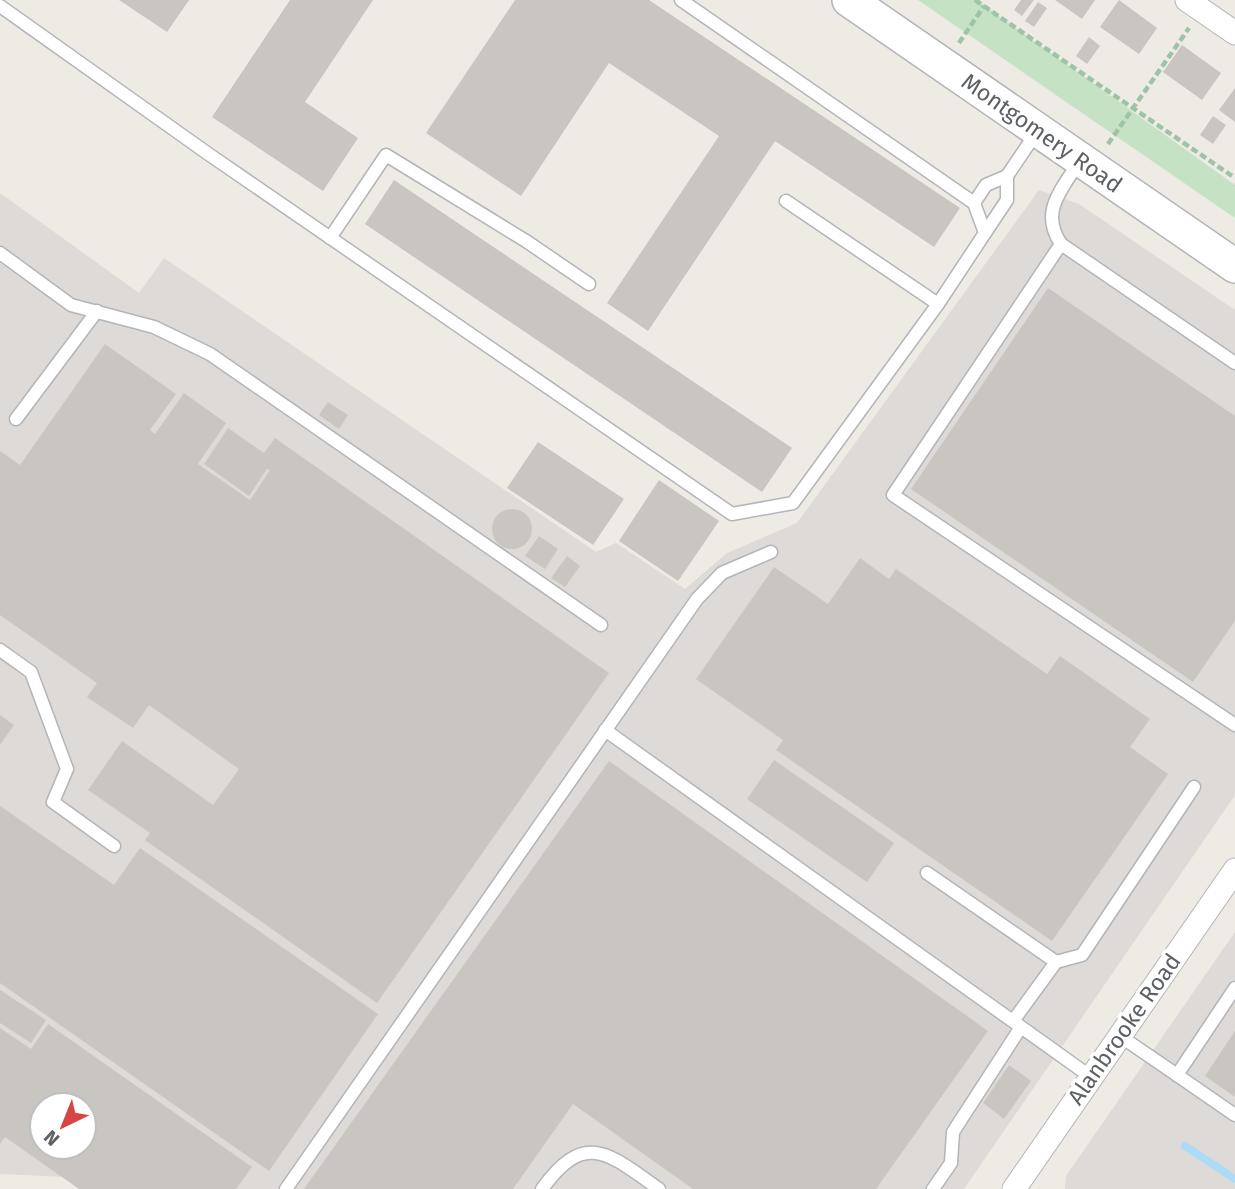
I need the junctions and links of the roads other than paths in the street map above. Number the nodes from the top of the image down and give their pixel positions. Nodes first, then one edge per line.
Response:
1 (681, 0) edge
2 (849, 0) edge
3 (1201, 4) edge
4 (0, 6) edge
5 (1235, 33) edge
6 (1038, 130) junction
7 (1086, 164) junction
8 (1007, 176) junction
9 (786, 201) dead end
10 (974, 203) junction
11 (985, 233) junction
12 (330, 237) junction
13 (1061, 244) junction
14 (0, 253) edge
15 (1235, 266) edge
16 (589, 284) dead end
17 (938, 304) junction
18 (97, 312) junction
19 (1235, 363) edge
20 (16, 419) dead end
21 (771, 552) dead end
22 (601, 625) dead end
23 (0, 650) edge
24 (1235, 724) edge
25 (605, 730) junction
26 (1194, 787) dead end
27 (114, 846) dead end
28 (1235, 870) edge
29 (927, 873) dead end
30 (1056, 962) junction
31 (1235, 988) edge
32 (1017, 1024) junction
33 (1120, 1036) junction
34 (1177, 1075) junction
35 (1091, 1077) junction
36 (1235, 1115) edge
37 (286, 1189) edge
38 (542, 1189) edge
39 (659, 1189) edge
40 (933, 1189) edge
41 (1014, 1189) edge

1 - 10 lane
2 - 6 street, Montgomery Road
3 - 5 street
4 - 12 lane
6 - 7 street, Montgomery Road
6 - 8 lane
7 - 13 lane
7 - 15 street, Montgomery Road
8 - 10 lane
8 - 11 lane
9 - 17 lane
10 - 11 lane
11 - 17 lane
12 - 16 lane
12 - 17 lane
13 - 19 lane
13 - 24 lane
14 - 18 lane
18 - 20 lane
18 - 22 lane
21 - 25 lane
23 - 27 lane
25 - 32 lane
25 - 37 lane
26 - 30 lane
28 - 33 street, Alanbrooke Road
29 - 30 lane
30 - 32 lane
31 - 34 lane
32 - 35 lane
32 - 40 lane
33 - 34 lane
33 - 35 street, Alanbrooke Road
34 - 36 lane
35 - 41 street, Alanbrooke Road
38 - 39 lane

